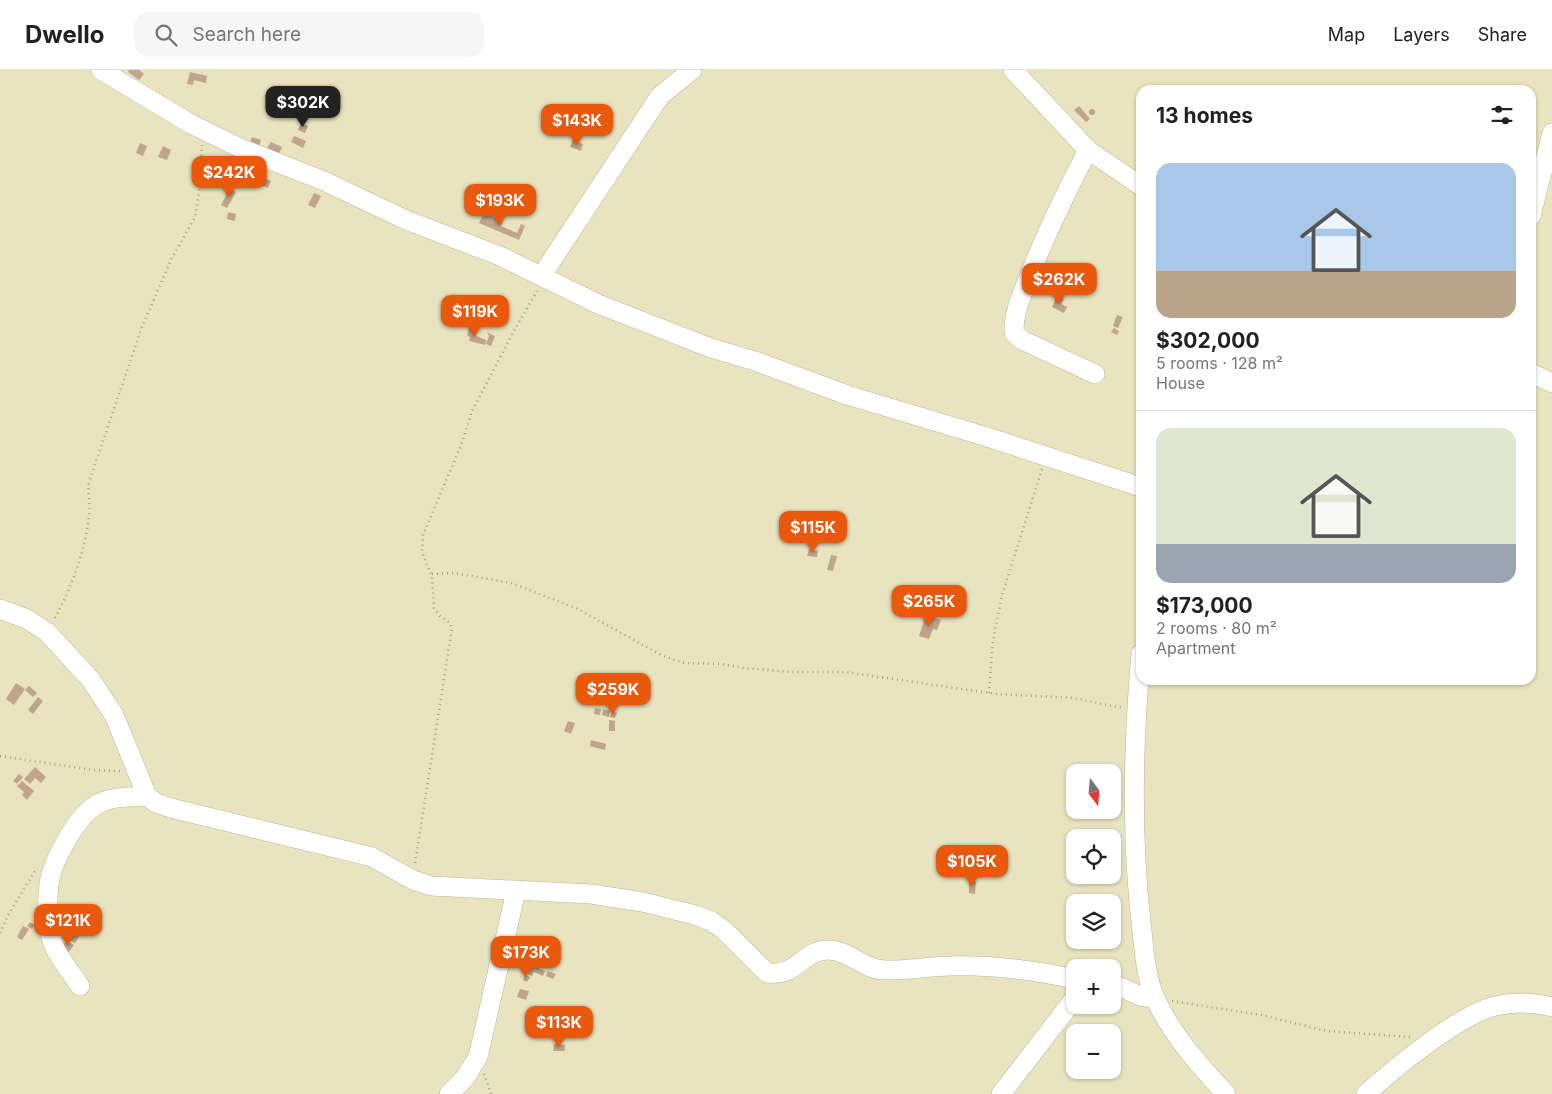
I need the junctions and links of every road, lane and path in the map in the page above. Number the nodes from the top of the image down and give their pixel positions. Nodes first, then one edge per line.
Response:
1 (101, 70) edge
2 (692, 70) edge
3 (1013, 70) edge
4 (202, 129) junction
5 (1552, 133) edge
6 (1088, 150) junction
7 (1136, 183) edge
8 (1536, 196) edge
9 (544, 276) junction
10 (1095, 374) dead end
11 (1536, 375) edge
12 (1552, 383) edge
13 (1047, 456) junction
14 (1136, 485) edge
15 (432, 574) junction
16 (0, 609) edge
17 (47, 632) junction
18 (1139, 685) edge
19 (989, 693) junction
20 (1138, 710) junction
21 (0, 756) edge
22 (136, 773) junction
23 (147, 796) junction
24 (36, 870) dead end
25 (413, 880) junction
26 (516, 891) junction
27 (0, 933) edge
28 (1066, 977) edge
29 (80, 986) dead end
30 (1121, 987) edge
31 (1156, 999) junction
32 (1552, 1007) edge
33 (1066, 1010) edge
34 (1434, 1040) junction
35 (449, 1094) edge
36 (1002, 1094) edge
37 (1226, 1094) edge
38 (1366, 1094) edge

1 - 4 street
2 - 9 street
3 - 6 street
4 - 9 street
4 - 17 path
5 - 8 street
6 - 7 street
6 - 10 street
9 - 13 street
9 - 15 path
11 - 12 street
13 - 14 street
13 - 19 path
15 - 19 path
15 - 25 path
16 - 17 street
17 - 22 street
18 - 20 street
19 - 20 path
20 - 31 street
21 - 22 path
22 - 23 street
23 - 25 street
23 - 29 street
24 - 27 path
25 - 26 street
26 - 28 street
26 - 35 street
30 - 31 street
31 - 34 path
31 - 37 street
32 - 34 street
33 - 36 street
34 - 38 street

